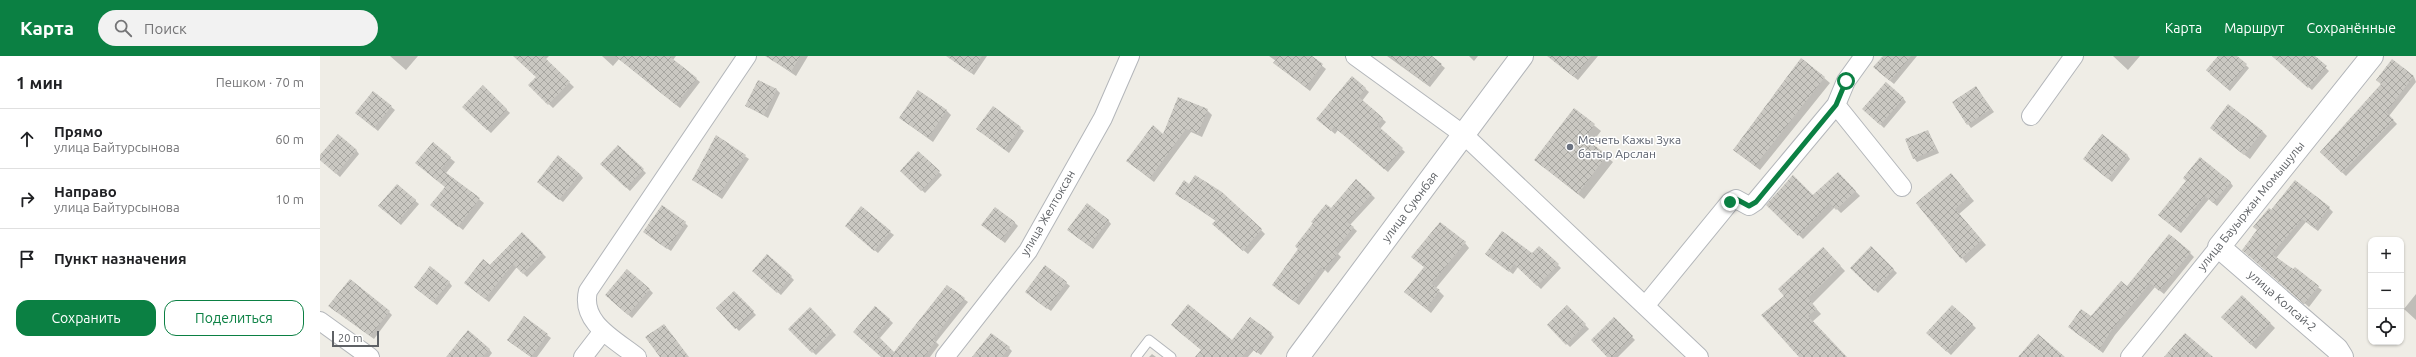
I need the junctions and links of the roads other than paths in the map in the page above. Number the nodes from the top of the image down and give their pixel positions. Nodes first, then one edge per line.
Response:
1 (747, 56) edge
2 (1130, 56) edge
3 (1354, 56) edge
4 (1522, 56) edge
5 (1864, 56) edge
6 (2074, 56) edge
7 (2372, 56) edge
8 (1836, 105) junction
9 (2031, 116) dead end
10 (1464, 134) junction
11 (1902, 187) dead end
12 (2219, 247) junction
13 (1645, 306) junction
14 (320, 321) edge
15 (603, 331) junction
16 (370, 357) edge
17 (583, 357) edge
18 (637, 357) edge
19 (945, 357) edge
20 (1136, 357) edge
21 (1171, 357) edge
22 (1298, 357) edge
23 (1699, 357) edge
24 (2130, 357) edge
25 (2342, 357) edge

1 - 15 street
2 - 19 street, улица Желтоксан
3 - 10 street
4 - 10 street, улица Суюнбая
5 - 8 street
6 - 9 street
7 - 12 street, улица Бауыржан Момышулы
8 - 11 street
8 - 13 street
10 - 13 street
10 - 22 street, улица Суюнбая
12 - 24 street, улица Бауыржан Момышулы
12 - 25 street, улица Колсай-2
13 - 23 street
14 - 16 street
15 - 17 street
15 - 18 street
20 - 21 lane

